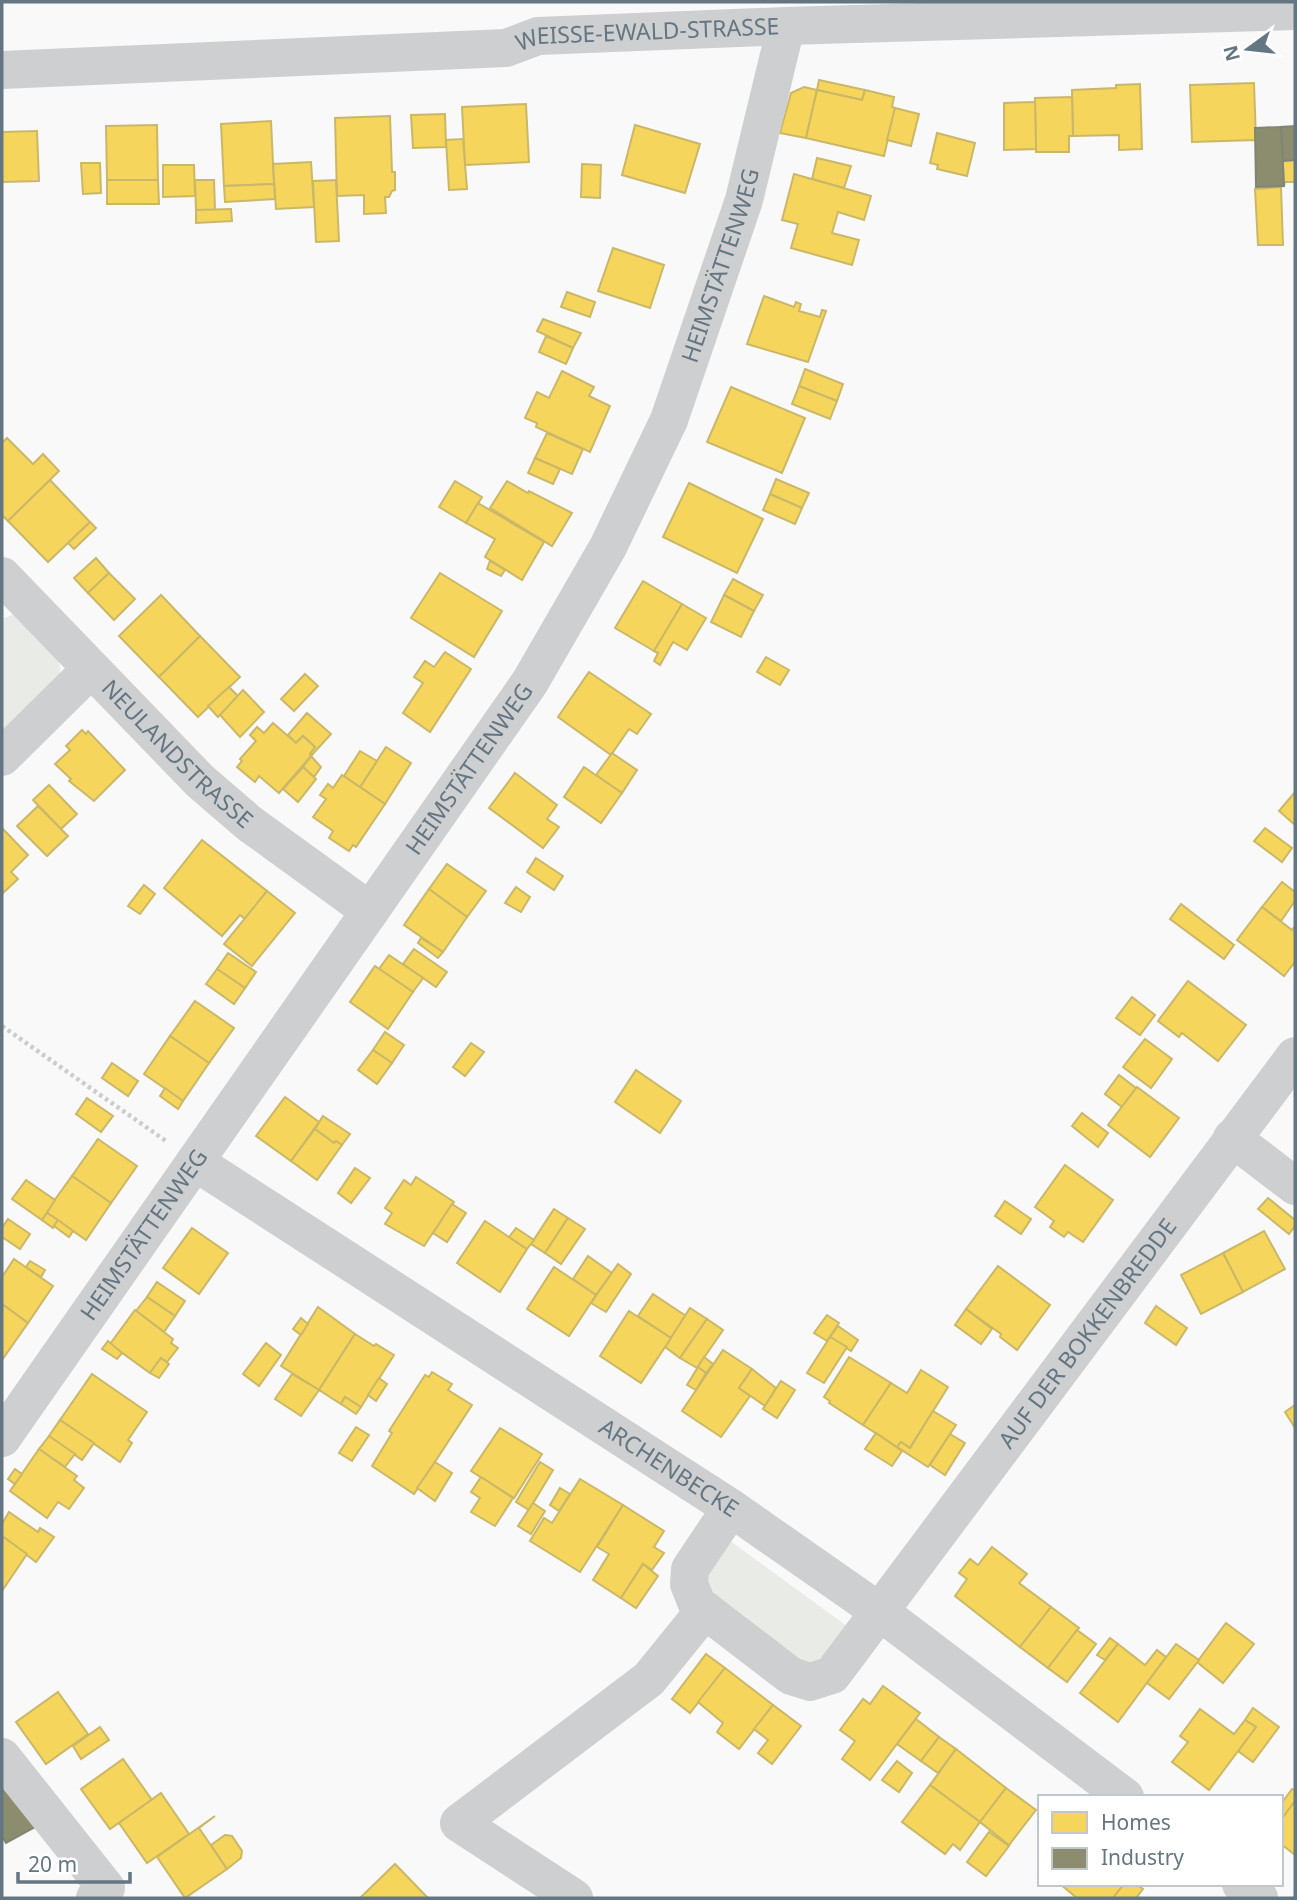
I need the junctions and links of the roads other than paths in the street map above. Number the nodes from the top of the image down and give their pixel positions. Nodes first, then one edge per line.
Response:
1 (600, 2) edge
2 (1242, 8) edge
3 (986, 11) edge
4 (1295, 11) edge
5 (786, 26) junction
6 (622, 33) junction
7 (2, 70) edge
8 (6, 588) edge
9 (91, 669) junction
10 (2, 757) edge
11 (370, 911) junction
12 (1295, 1056) edge
13 (1232, 1138) junction
14 (195, 1162) junction
15 (1295, 1186) edge
16 (2, 1438) edge
17 (731, 1508) junction
18 (705, 1610) junction
19 (880, 1612) junction
20 (2, 1757) edge
21 (1122, 1795) edge
22 (1244, 1886) edge
23 (95, 1898) edge
24 (574, 1898) edge
25 (1259, 1898) edge

1 - 6 street
2 - 3 street, WEISSE-EWALD-STRASSE
2 - 4 street, WEISSE-EWALD-STRASSE
3 - 5 street, WEISSE-EWALD-STRASSE
5 - 6 street, WEISSE-EWALD-STRASSE
5 - 11 street, HEIMSTÄTTENWEG
6 - 7 street, WEISSE-EWALD-STRASSE
8 - 9 street, NEULANDSTRASSE
9 - 10 street
9 - 11 street, NEULANDSTRASSE
11 - 14 street, HEIMSTÄTTENWEG
12 - 13 street, AUF DER BOKKENBREDDE
13 - 15 street
13 - 19 street, AUF DER BOKKENBREDDE
14 - 16 street, HEIMSTÄTTENWEG
14 - 17 street, ARCHENBECKE
17 - 18 street
17 - 19 street, ARCHENBECKE
18 - 19 street, AUF DER BOKKENBREDDE
18 - 24 street
19 - 21 street, ARCHENBECKE
20 - 23 street
22 - 25 street

